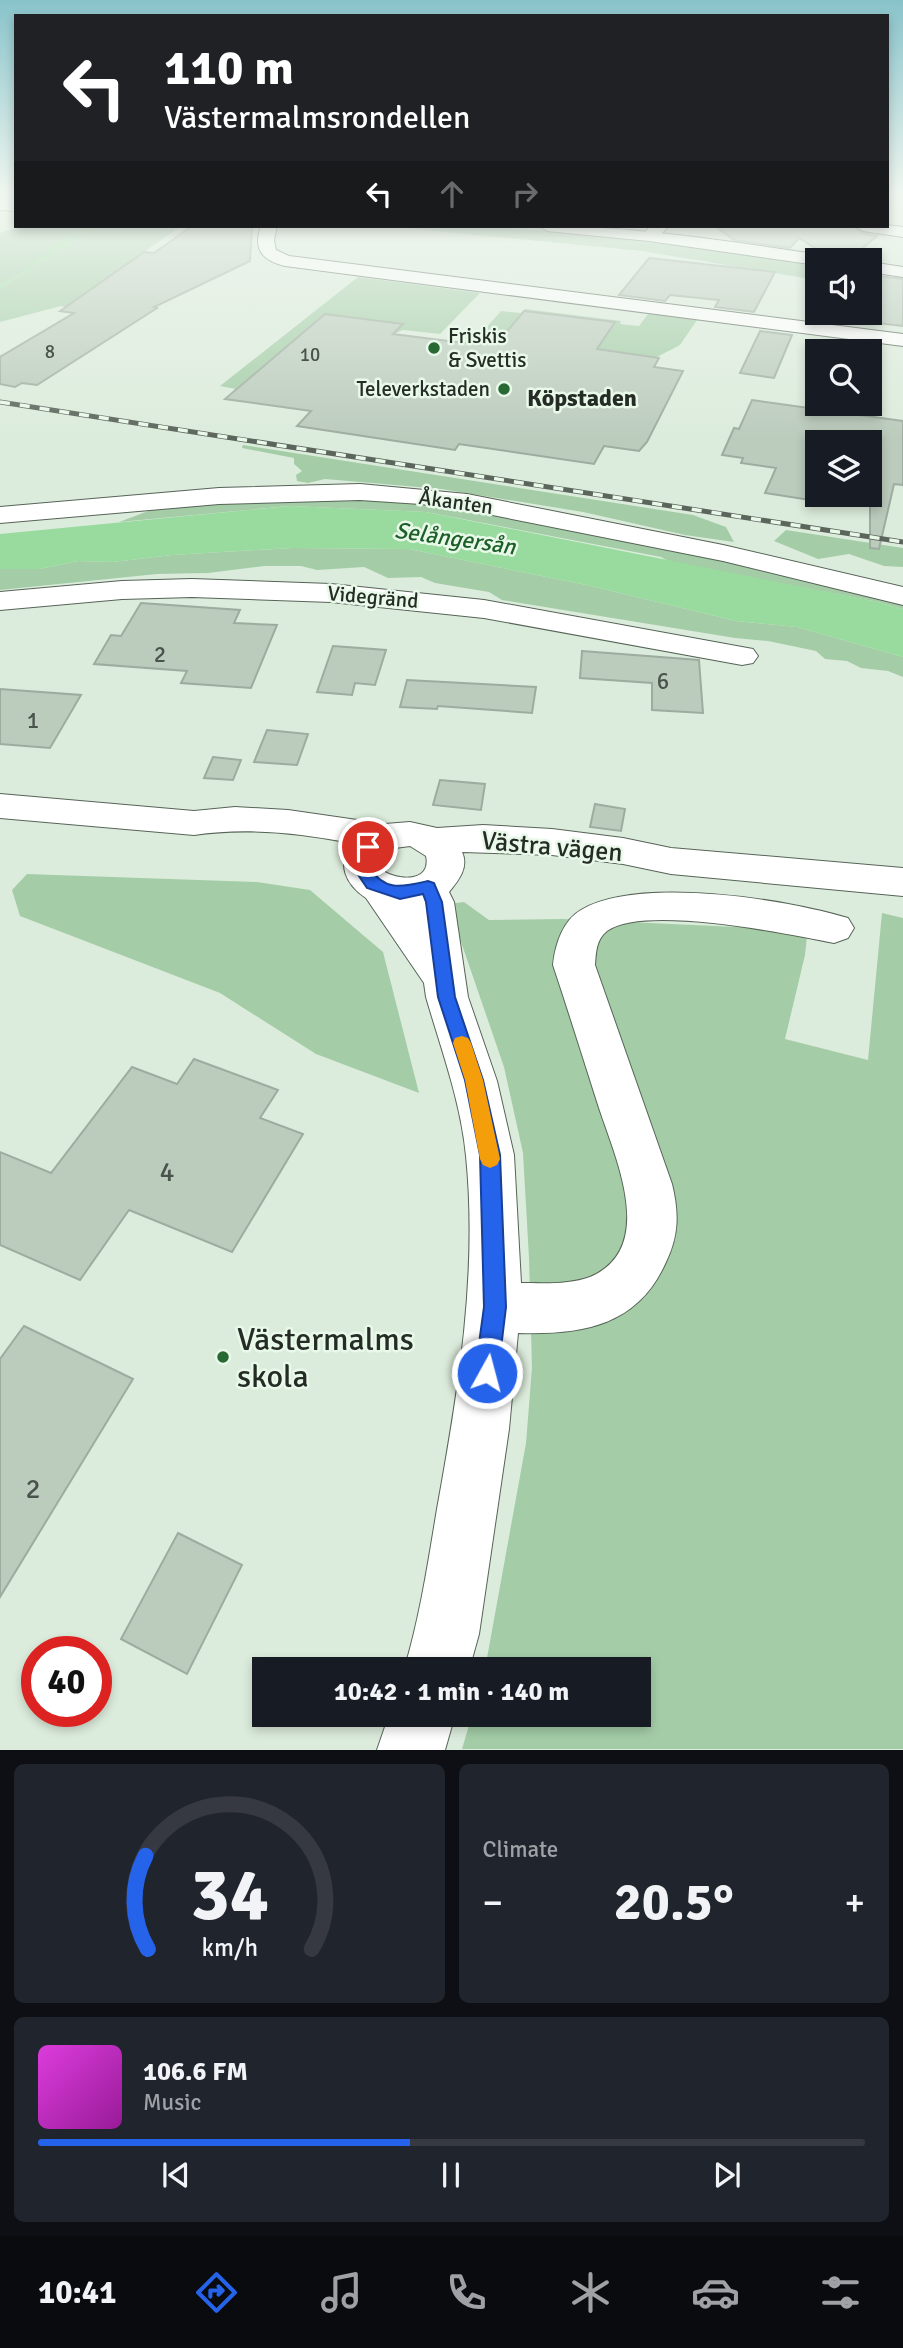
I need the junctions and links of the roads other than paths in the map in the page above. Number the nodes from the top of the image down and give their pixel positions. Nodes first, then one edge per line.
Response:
1 (400, 276) edge
2 (903, 340) edge
3 (0, 515) edge
4 (903, 596) edge
5 (0, 601) edge
6 (742, 656) dead end
7 (0, 806) edge
8 (375, 862) junction
9 (435, 867) junction
10 (903, 882) edge
11 (834, 928) dead end
12 (443, 978) junction
13 (495, 1307) junction
14 (440, 1657) edge
15 (418, 1727) edge
16 (411, 1749) edge

1 - 2 main road
3 - 4 main road, Åkanten
5 - 6 main road, Videgränd
7 - 8 main road
8 - 9 main road, Västra vägen
8 - 9 main road
8 - 12 main road
9 - 10 main road, Västra vägen
9 - 12 main road
11 - 13 main road
12 - 13 main road
13 - 14 main road
15 - 16 main road

